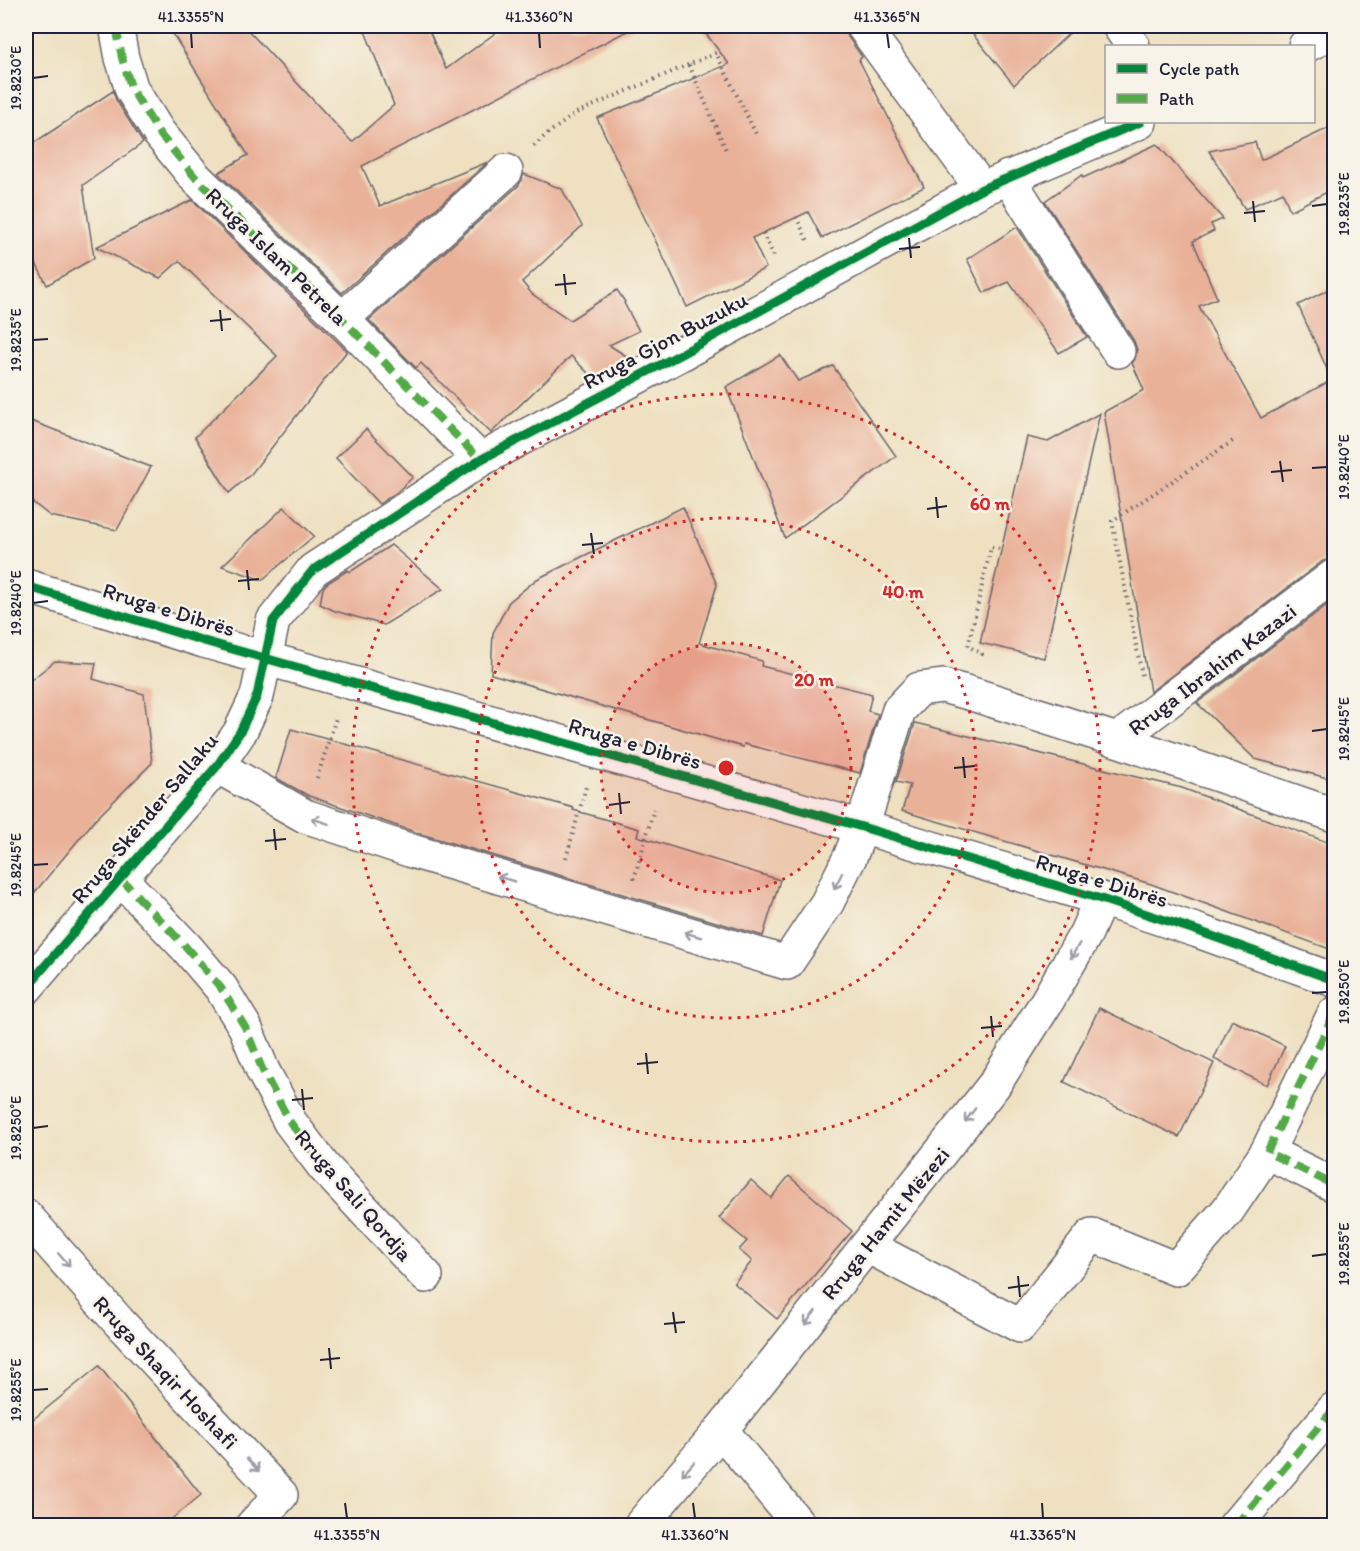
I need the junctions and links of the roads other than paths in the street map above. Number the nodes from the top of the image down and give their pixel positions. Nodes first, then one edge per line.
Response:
1 (116, 26) edge
2 (863, 26) edge
3 (1119, 26) edge
4 (1335, 31) edge
5 (1132, 45) edge
6 (1307, 45) edge
7 (1138, 123) edge
8 (506, 171) dead end
9 (995, 183) junction
10 (342, 319) junction
11 (1118, 351) dead end
12 (480, 460) junction
13 (1335, 576) edge
14 (26, 586) edge
15 (265, 658) junction
16 (1118, 740) junction
17 (218, 766) junction
18 (1335, 814) edge
19 (862, 827) junction
20 (120, 878) junction
21 (1101, 899) junction
22 (1335, 980) edge
23 (26, 988) edge
24 (1335, 1014) edge
25 (1267, 1152) junction
26 (1335, 1185) edge
27 (26, 1216) edge
28 (867, 1246) junction
29 (426, 1276) dead end
30 (1335, 1409) edge
31 (721, 1430) junction
32 (252, 1526) edge
33 (639, 1526) edge
34 (800, 1526) edge
35 (1234, 1526) edge

1 - 10 street, Rruga Islam Petrela
2 - 9 street
3 - 5 street
4 - 6 street
7 - 9 street, Rruga Gjon Buzuku
8 - 10 street
9 - 11 street
9 - 12 street, Rruga Gjon Buzuku
10 - 12 street, Rruga Islam Petrela
12 - 15 street, Rruga Gjon Buzuku
13 - 16 street, Rruga Ibrahim Kazazi
14 - 15 street, Rruga e Dibrës
15 - 17 street, Rruga Skënder Sallaku
15 - 19 street, Rruga e Dibrës
16 - 18 street, Rruga Ibrahim Kazazi
16 - 19 street, Rruga Ibrahim Kazazi
19 -> 17 street, Rruga Ibrahim Kazazi
17 - 20 street, Rruga Skënder Sallaku
19 - 21 street, Rruga e Dibrës
20 - 23 street, Rruga Skënder Sallaku
20 - 29 street, Rruga Sali Qordja
21 - 22 street, Rruga e Dibrës
21 -> 28 street, Rruga Hamit Mëzezi
24 - 25 street
25 - 26 street
25 - 28 street
27 -> 32 street, Rruga Shaqir Hoshafi
28 -> 31 street, Rruga Hamit Mëzezi
30 - 35 street
31 -> 33 street, Rruga Hamit Mëzezi
31 - 34 street

